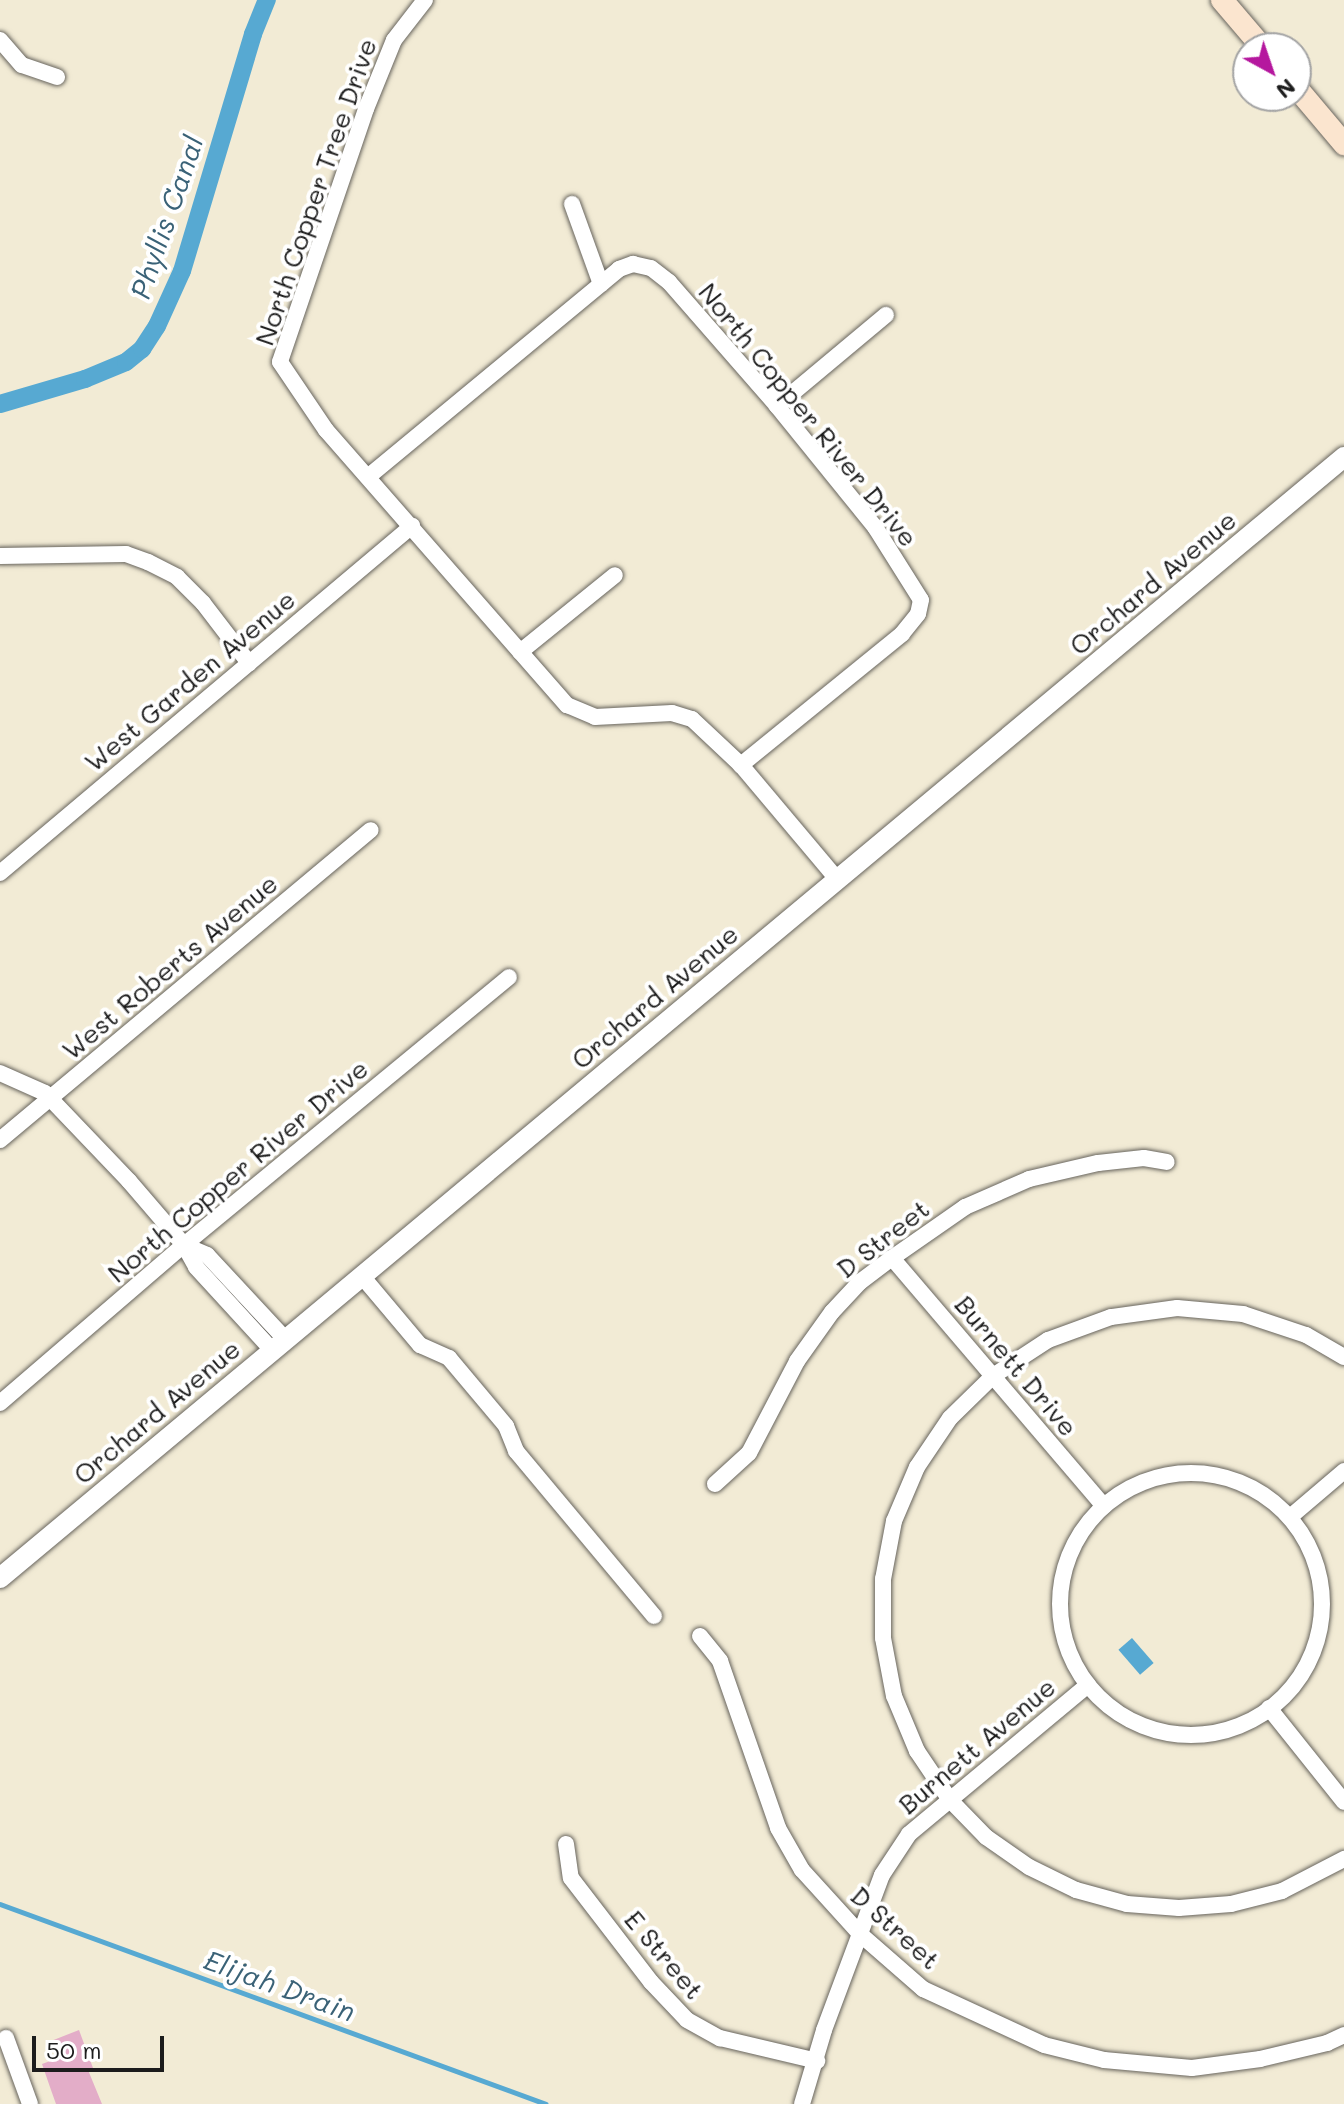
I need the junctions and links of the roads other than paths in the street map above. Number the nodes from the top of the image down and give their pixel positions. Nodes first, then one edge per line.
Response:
1 (425, 0) edge
2 (1222, 0) edge
3 (1249, 32) edge
4 (0, 40) edge
5 (57, 77) dead end
6 (1312, 106) edge
7 (1344, 144) edge
8 (572, 204) dead end
9 (601, 284) junction
10 (886, 315) dead end
11 (777, 406) junction
12 (1344, 457) edge
13 (369, 476) junction
14 (412, 526) junction
15 (0, 556) edge
16 (615, 575) dead end
17 (520, 652) junction
18 (249, 663) junction
19 (741, 765) junction
20 (371, 830) dead end
21 (0, 873) edge
22 (837, 879) junction
23 (509, 977) dead end
24 (0, 1073) edge
25 (50, 1099) junction
26 (0, 1140) edge
27 (1167, 1162) dead end
28 (184, 1245) junction
29 (892, 1258) junction
30 (361, 1275) junction
31 (278, 1345) junction
32 (1344, 1357) edge
33 (993, 1376) junction
34 (0, 1403) edge
35 (1344, 1471) edge
36 (715, 1484) dead end
37 (1104, 1506) junction
38 (1290, 1517) junction
39 (0, 1578) edge
40 (654, 1616) dead end
41 (700, 1636) dead end
42 (1088, 1685) junction
43 (1269, 1708) junction
44 (950, 1800) junction
45 (1344, 1802) edge
46 (566, 1844) dead end
47 (1344, 1859) edge
48 (860, 1934) junction
49 (1344, 2035) edge
50 (6, 2038) dead end
51 (817, 2061) junction
52 (30, 2104) edge
53 (802, 2104) edge

1 - 13 street, North Copper Tree Drive
2 - 3 main road
4 - 5 street
6 - 7 main road
8 - 9 street
9 - 11 street, North Copper River Drive
9 - 13 street
10 - 11 street
11 - 19 street, North Copper River Drive
12 - 22 street, Orchard Avenue
13 - 14 street, North Copper Tree Drive
14 - 17 street, North Copper Tree Drive
14 - 18 street, West Garden Avenue
15 - 18 street
16 - 17 street
17 - 19 street, North Copper Tree Drive
18 - 21 street, West Garden Avenue
19 - 22 street, North Copper Tree Drive
20 - 25 street, West Roberts Avenue
22 - 30 street, Orchard Avenue
23 - 28 street, North Copper River Drive
24 - 25 street
25 - 26 street, West Roberts Avenue
25 - 28 street
27 - 29 street, D Street
28 - 31 street
28 - 34 street, North Copper River Drive
29 - 33 street, Burnett Drive
29 - 36 street, D Street
30 - 31 street, Orchard Avenue
30 - 40 street
31 - 39 street, Orchard Avenue
32 - 33 street
33 - 37 street, Burnett Drive
33 - 44 street
35 - 38 street
37 - 38 street
37 - 42 street
38 - 43 street
41 - 48 street, D Street
42 - 43 street
42 - 44 street, Burnett Avenue
43 - 45 street
44 - 47 street
44 - 48 street, Burnett Avenue
46 - 51 street, E Street
48 - 49 street, D Street
48 - 51 street, Burnett Avenue
50 - 52 street
51 - 53 street, Burnett Avenue

